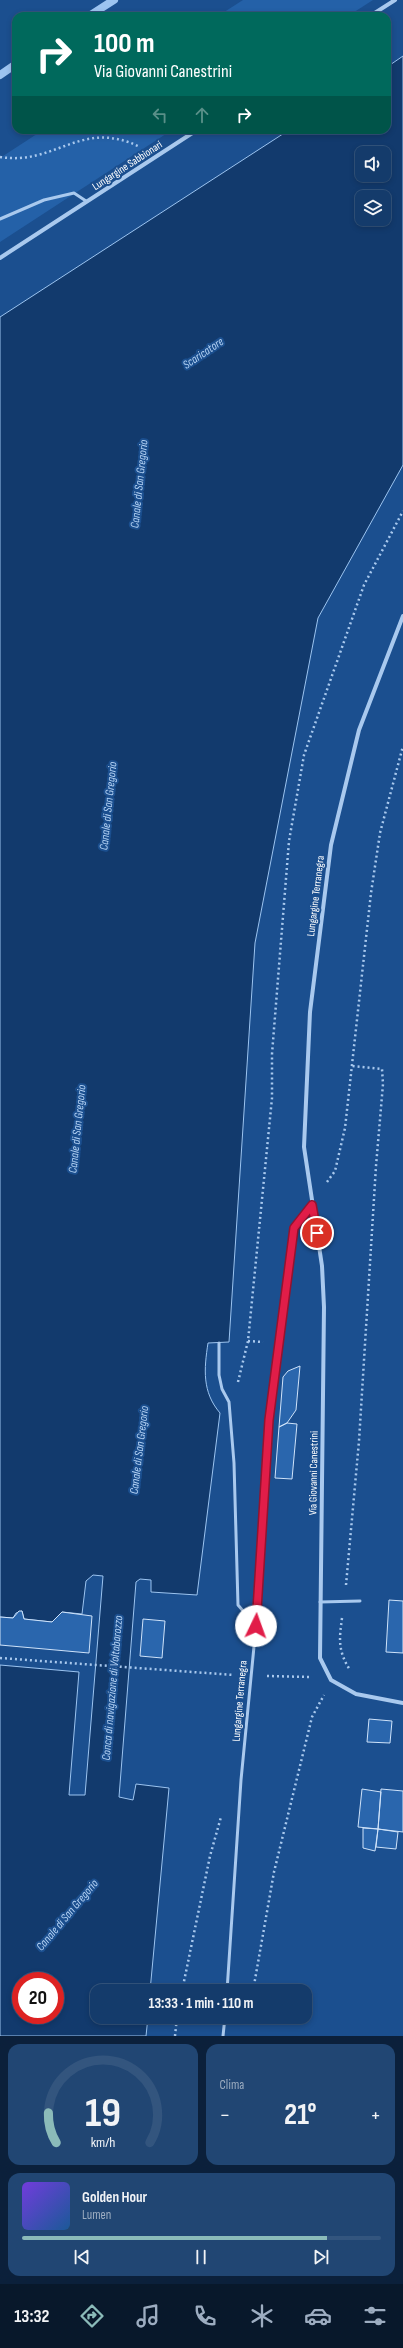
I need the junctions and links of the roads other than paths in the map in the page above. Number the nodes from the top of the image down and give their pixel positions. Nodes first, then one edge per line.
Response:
1 (395, 0) edge
2 (376, 12) edge
3 (191, 134) edge
4 (86, 201) junction
5 (0, 219) edge
6 (0, 258) edge
7 (403, 616) edge
8 (310, 1188) joint
9 (312, 1205) junction
10 (219, 1342) dead end
11 (360, 1601) dead end
12 (320, 1602) junction
13 (256, 1626) junction
14 (403, 1703) edge
15 (227, 1984) edge
16 (225, 2024) edge
17 (224, 2036) edge

1 - 2 street
3 - 4 street, Lungargine Sabbionari
4 - 5 lane, Lungargine Sabbionari
4 - 6 street, Lungargine Sabbionari
7 - 8 street, Lungargine Terranegra
8 - 9 street, Via Giovanni Canestrini
9 - 12 street, Via Giovanni Canestrini
9 - 13 lane, Lungargine Terranegra
10 - 13 lane
11 - 12 lane
12 - 14 street, Via Giovanni Canestrini
13 - 15 lane, Lungargine Terranegra
16 - 17 lane

